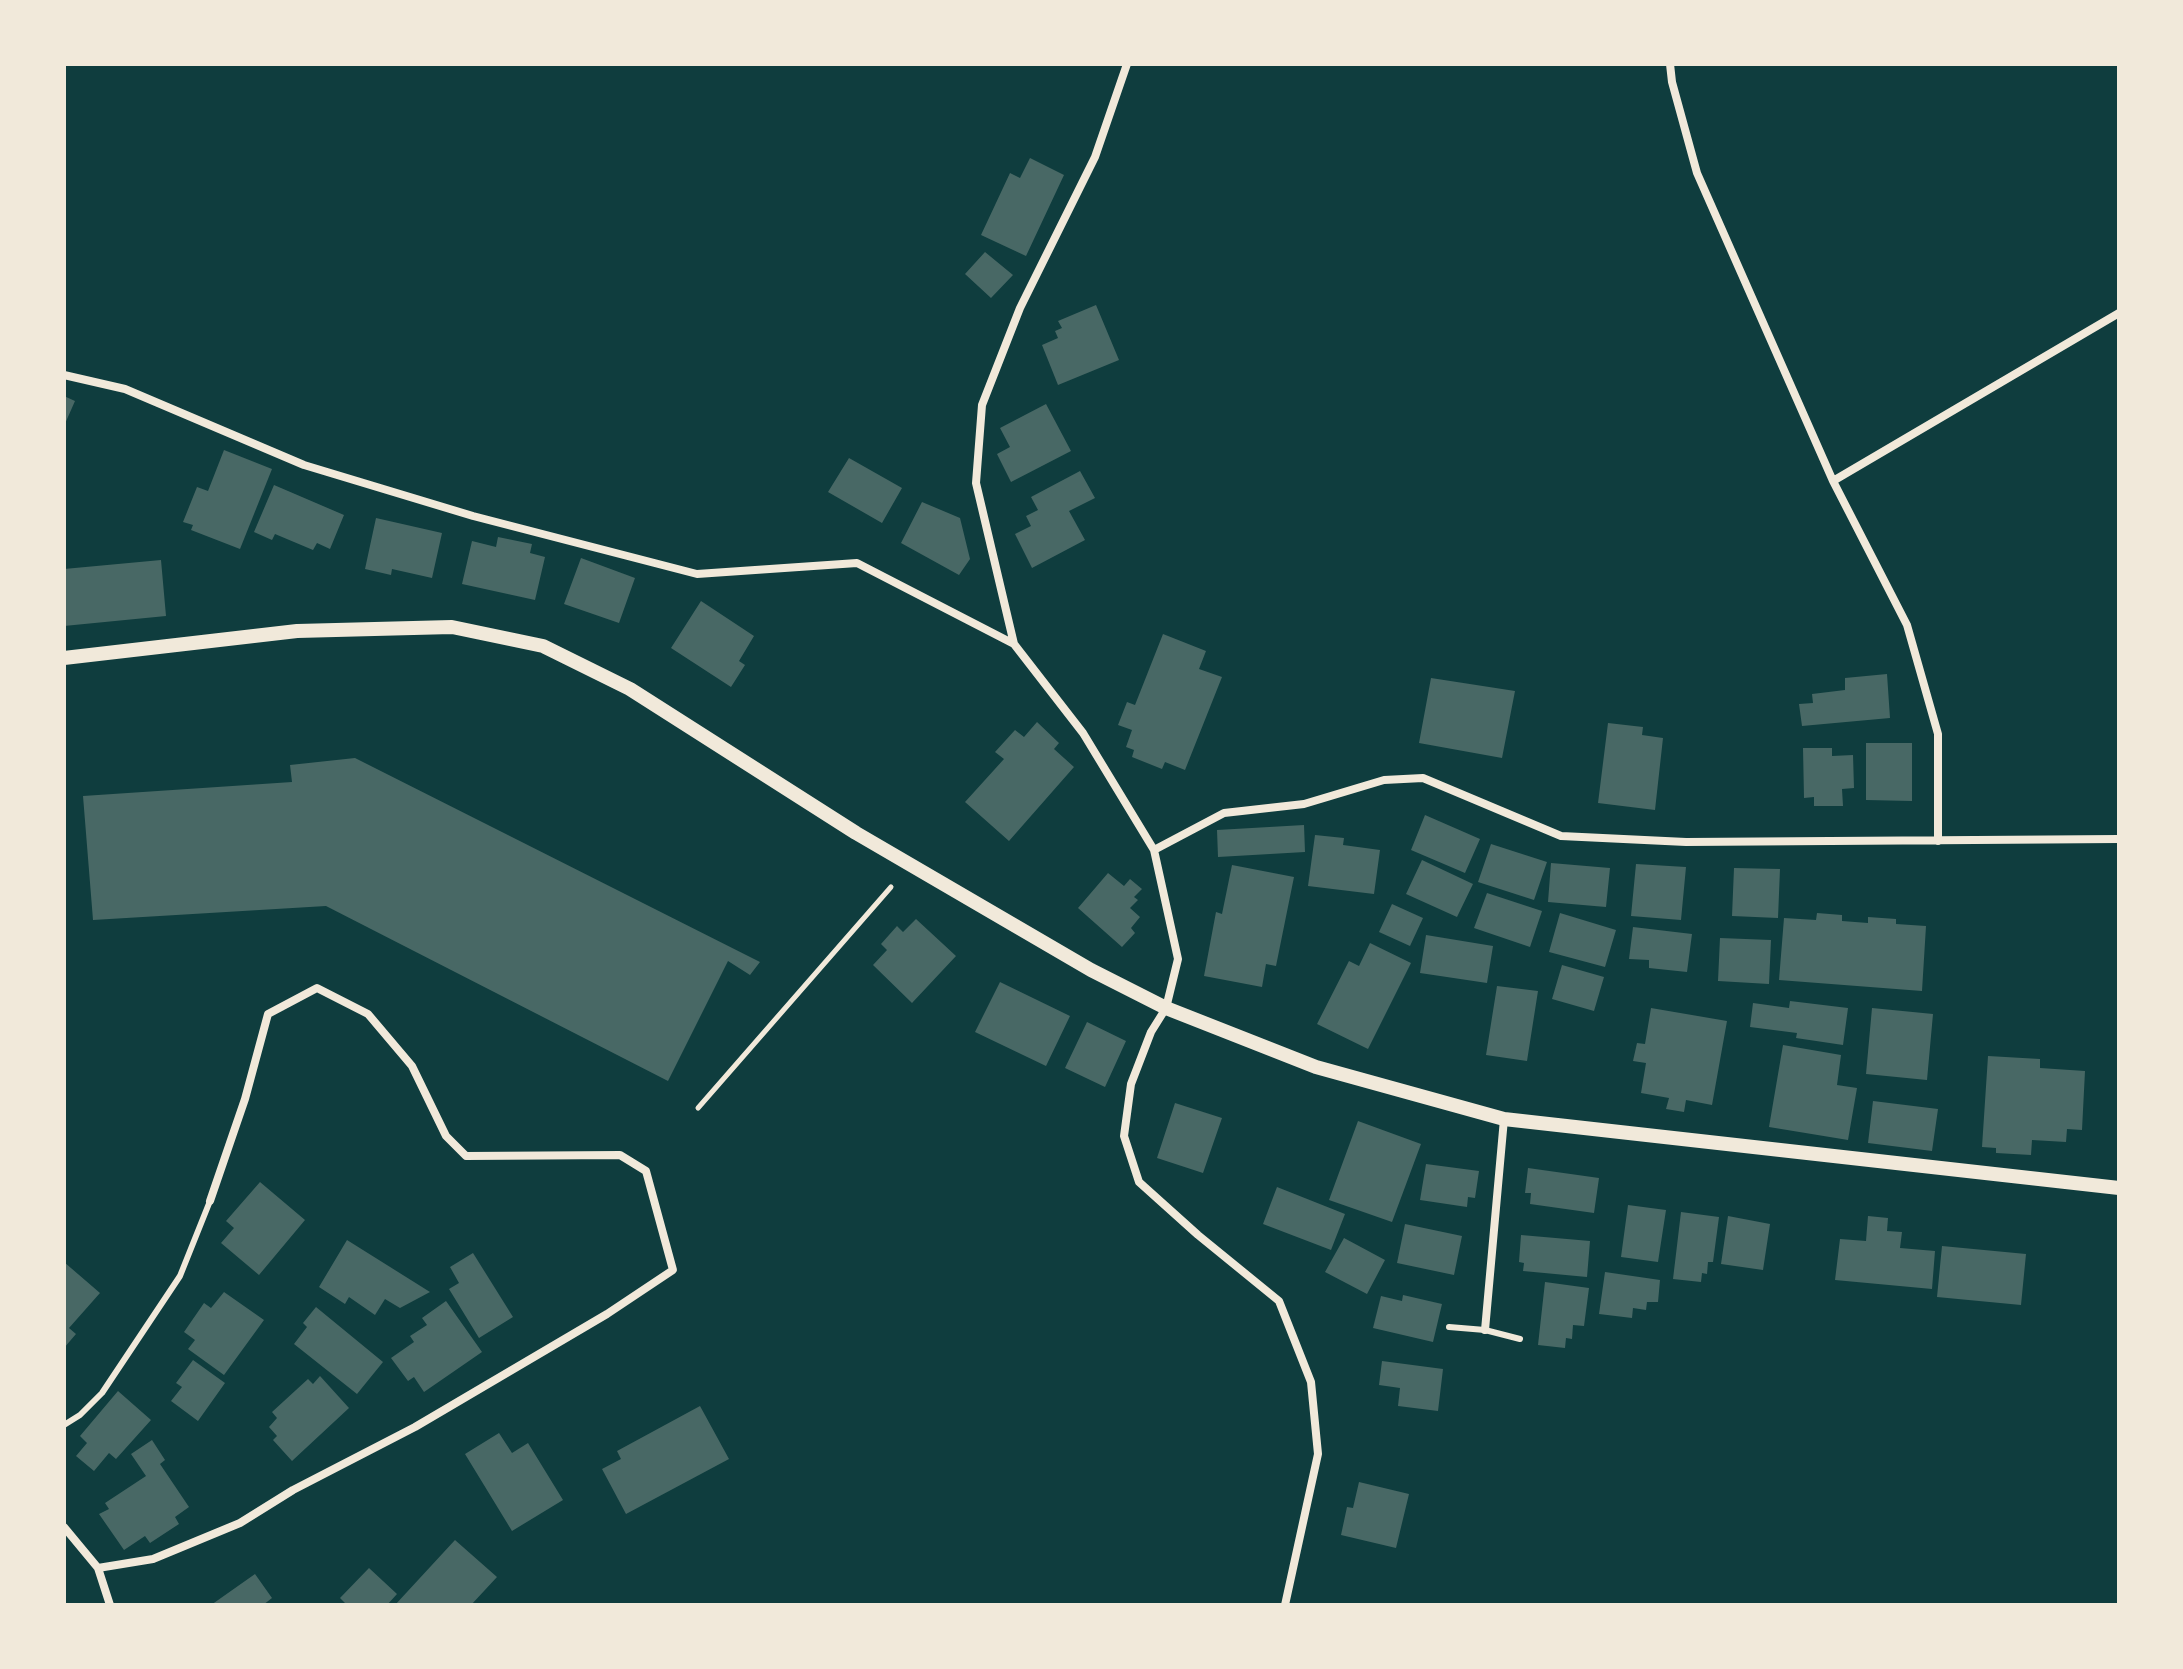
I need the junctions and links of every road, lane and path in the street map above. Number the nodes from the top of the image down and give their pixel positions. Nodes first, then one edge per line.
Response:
1 (1127, 64) edge
2 (1670, 64) edge
3 (2119, 313) edge
4 (64, 375) edge
5 (1833, 481) junction
6 (1014, 644) junction
7 (64, 658) edge
8 (2119, 839) edge
9 (1938, 841) junction
10 (1154, 850) junction
11 (910, 865) junction
12 (1166, 1008) junction
13 (698, 1108) dead end
14 (1504, 1119) junction
15 (2119, 1188) edge
16 (210, 1201) joint
17 (1449, 1327) dead end
18 (1485, 1330) junction
19 (1520, 1339) dead end
20 (64, 1425) edge
21 (64, 1527) edge
22 (98, 1568) junction
23 (110, 1605) edge
24 (1285, 1605) edge

1 - 6 street
2 - 5 street
3 - 5 street
4 - 6 street
5 - 9 street
6 - 10 street
7 - 11 street
8 - 9 street
9 - 10 street
10 - 12 street
11 - 12 street
11 - 13 path
12 - 14 street
12 - 24 street
14 - 15 street
14 - 18 street
16 - 20 lane
16 - 22 street
17 - 18 lane
18 - 19 lane
21 - 22 street
22 - 23 street

